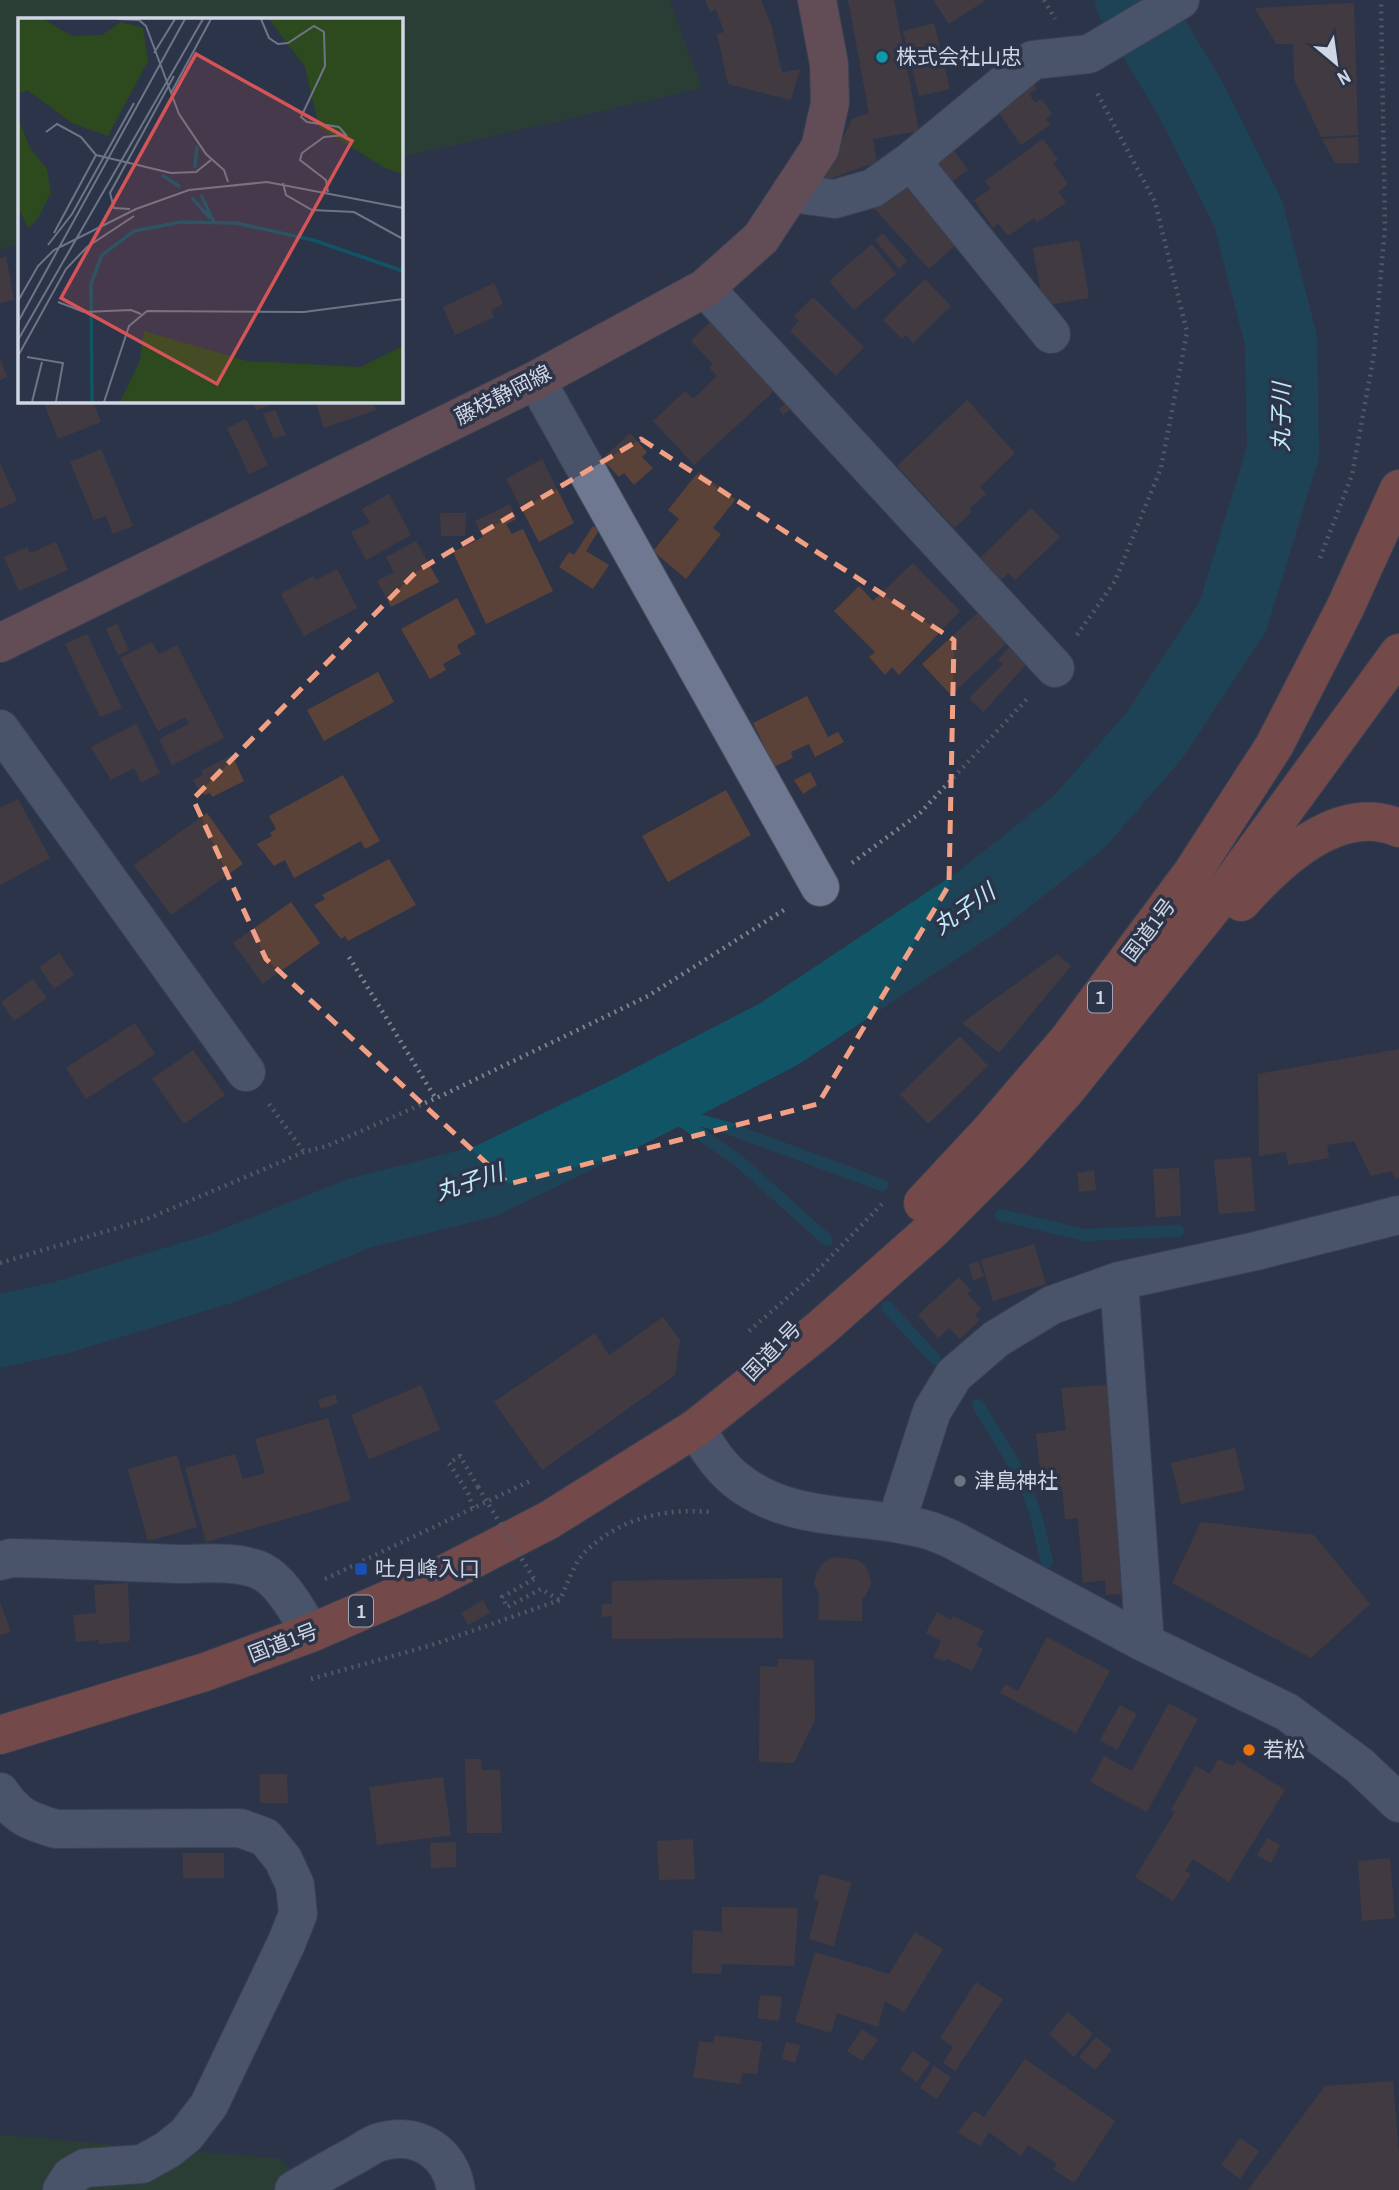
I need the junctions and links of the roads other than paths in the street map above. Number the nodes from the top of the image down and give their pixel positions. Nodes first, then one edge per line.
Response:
1 (817, 0) edge
2 (1180, 0) edge
3 (911, 161) junction
4 (791, 192) junction
5 (705, 288) junction
6 (1051, 334) dead end
7 (536, 380) junction
8 (1399, 489) edge
9 (0, 643) edge
10 (1399, 653) edge
11 (1055, 668) dead end
12 (0, 729) edge
13 (1399, 828) edge
14 (820, 887) dead end
15 (1127, 1014) junction
16 (246, 1072) road end
17 (1399, 1215) edge
18 (1119, 1280) junction
19 (695, 1428) junction
20 (896, 1523) junction
21 (0, 1561) edge
22 (311, 1633) junction
23 (1145, 1643) junction
24 (0, 1735) edge
25 (0, 1792) edge
26 (1399, 1803) edge
27 (62, 2190) edge
28 (294, 2190) edge
29 (456, 2190) edge

1 - 4 main road, 藤枝静岡線
2 - 3 street
3 - 4 street
3 - 6 street
4 - 5 main road, 藤枝静岡線
5 - 7 main road, 藤枝静岡線
5 - 11 street
7 - 9 main road, 藤枝静岡線
7 - 14 street
8 - 19 highway, 国道1号 / 1
10 - 15 highway, 国道1号 / 1
12 - 16 street
13 - 15 highway
15 - 19 highway, 国道1号 / 1
17 - 18 street
18 - 20 street
18 - 23 street
19 - 20 street
19 - 22 highway, 国道1号 / 1
20 - 23 street
21 - 22 street
22 - 24 highway, 国道1号 / 1
23 - 26 street
25 - 27 street
28 - 29 street

